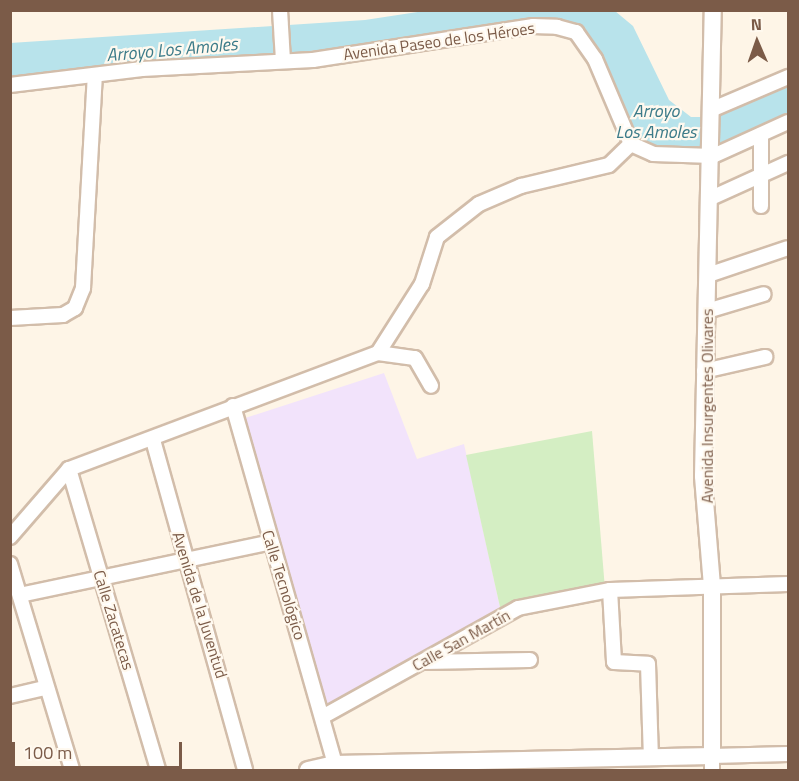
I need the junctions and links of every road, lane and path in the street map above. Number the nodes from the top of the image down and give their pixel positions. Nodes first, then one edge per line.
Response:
1 (712, 10) edge
2 (280, 16) edge
3 (283, 59) junction
4 (96, 76) junction
5 (789, 77) edge
6 (10, 85) edge
7 (713, 112) junction
8 (789, 122) edge
9 (761, 135) junction
10 (631, 144) junction
11 (713, 153) junction
12 (789, 163) edge
13 (761, 175) junction
14 (711, 198) junction
15 (761, 206) dead end
16 (789, 248) edge
17 (708, 275) junction
18 (764, 294) dead end
19 (707, 311) junction
20 (10, 318) edge
21 (378, 354) junction
22 (765, 357) dead end
23 (704, 371) junction
24 (431, 386) dead end
25 (233, 406) junction
26 (153, 440) junction
27 (69, 469) junction
28 (10, 537) edge
29 (271, 542) junction
30 (184, 559) junction
31 (10, 564) edge
32 (100, 576) junction
33 (789, 584) edge
34 (712, 586) junction
35 (610, 590) junction
36 (20, 595) junction
37 (530, 660) dead end
38 (422, 662) junction
39 (46, 688) junction
40 (10, 696) edge
41 (324, 716) junction
42 (789, 754) edge
43 (651, 757) junction
44 (712, 763) edge
45 (335, 764) junction
46 (72, 771) edge
47 (158, 771) edge
48 (245, 771) edge
49 (308, 771) edge

1 - 7 street
2 - 3 street
3 - 4 street, Avenida Paseo de los Héroes
3 - 10 street, Avenida Paseo de los Héroes
4 - 6 street, Avenida Paseo de los Héroes
4 - 20 street
5 - 7 street
7 - 11 street, Avenida Insurgentes Olivares
8 - 9 street
9 - 11 street
9 - 13 street
10 - 11 street
10 - 21 street
11 - 14 street, Avenida Insurgentes Olivares
12 - 13 street
13 - 14 street
13 - 15 street
14 - 17 street, Avenida Insurgentes Olivares
16 - 17 street
17 - 19 street, Avenida Insurgentes Olivares
18 - 19 street
19 - 23 street, Avenida Insurgentes Olivares
21 - 24 street
21 - 25 street
22 - 23 street
23 - 34 street, Avenida Insurgentes Olivares
25 - 26 street
25 - 29 street, Calle Tecnológico
26 - 27 street
26 - 30 street, Avenida de la Juventud
27 - 28 street
27 - 32 street, Calle Zacatecas
29 - 30 street
29 - 41 street, Calle Tecnológico
30 - 32 street
30 - 48 street, Avenida de la Juventud
31 - 36 street
32 - 36 street
32 - 47 street, Calle Zacatecas
33 - 34 street, Calle San Martín
34 - 35 street, Calle San Martín
34 - 44 street, Avenida Insurgentes Olivares
35 - 38 street, Calle San Martín
35 - 43 street
36 - 39 street
37 - 38 street
38 - 41 street, Calle San Martín
39 - 40 street
39 - 46 street
41 - 45 street, Calle Tecnológico
42 - 44 street
43 - 44 street
43 - 45 street
45 - 49 street

